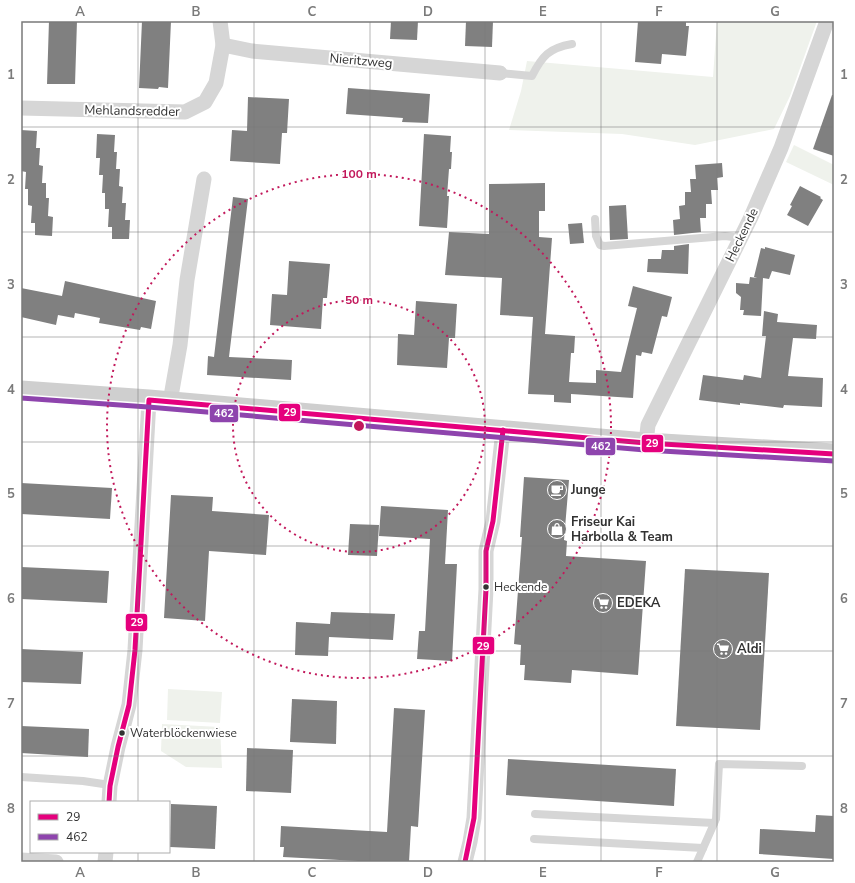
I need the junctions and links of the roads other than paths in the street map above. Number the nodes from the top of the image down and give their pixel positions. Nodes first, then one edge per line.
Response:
1 (220, 21) edge
2 (827, 21) edge
3 (572, 44) dead end
4 (223, 45) junction
5 (500, 74) joint
6 (21, 108) edge
7 (204, 179) dead end
8 (594, 219) dead end
9 (741, 238) junction
10 (21, 391) edge
11 (149, 400) junction
12 (170, 402) junction
13 (503, 430) junction
14 (646, 443) junction
15 (834, 454) edge
16 (802, 766) dead end
17 (21, 776) edge
18 (110, 785) junction
19 (109, 801) edge
20 (535, 814) dead end
21 (714, 824) junction
22 (534, 839) dead end
23 (703, 848) junction
24 (21, 860) edge
25 (56, 862) edge
26 (465, 862) edge
27 (697, 862) edge

1 - 4 street, Mehlandsredder
2 - 9 street, Heckende
3 - 5 lane
4 - 5 street, Nieritzweg
4 - 6 street, Mehlandsredder
7 - 12 street
8 - 9 lane
9 - 14 street, Heckende
10 - 11 main road
11 - 12 main road
11 - 18 street
12 - 13 main road
13 - 14 main road
13 - 26 street
14 - 15 main road
16 - 21 lane
17 - 18 lane
18 - 19 street
20 - 21 lane
21 - 23 lane
22 - 23 lane
23 - 27 lane
24 - 25 street

